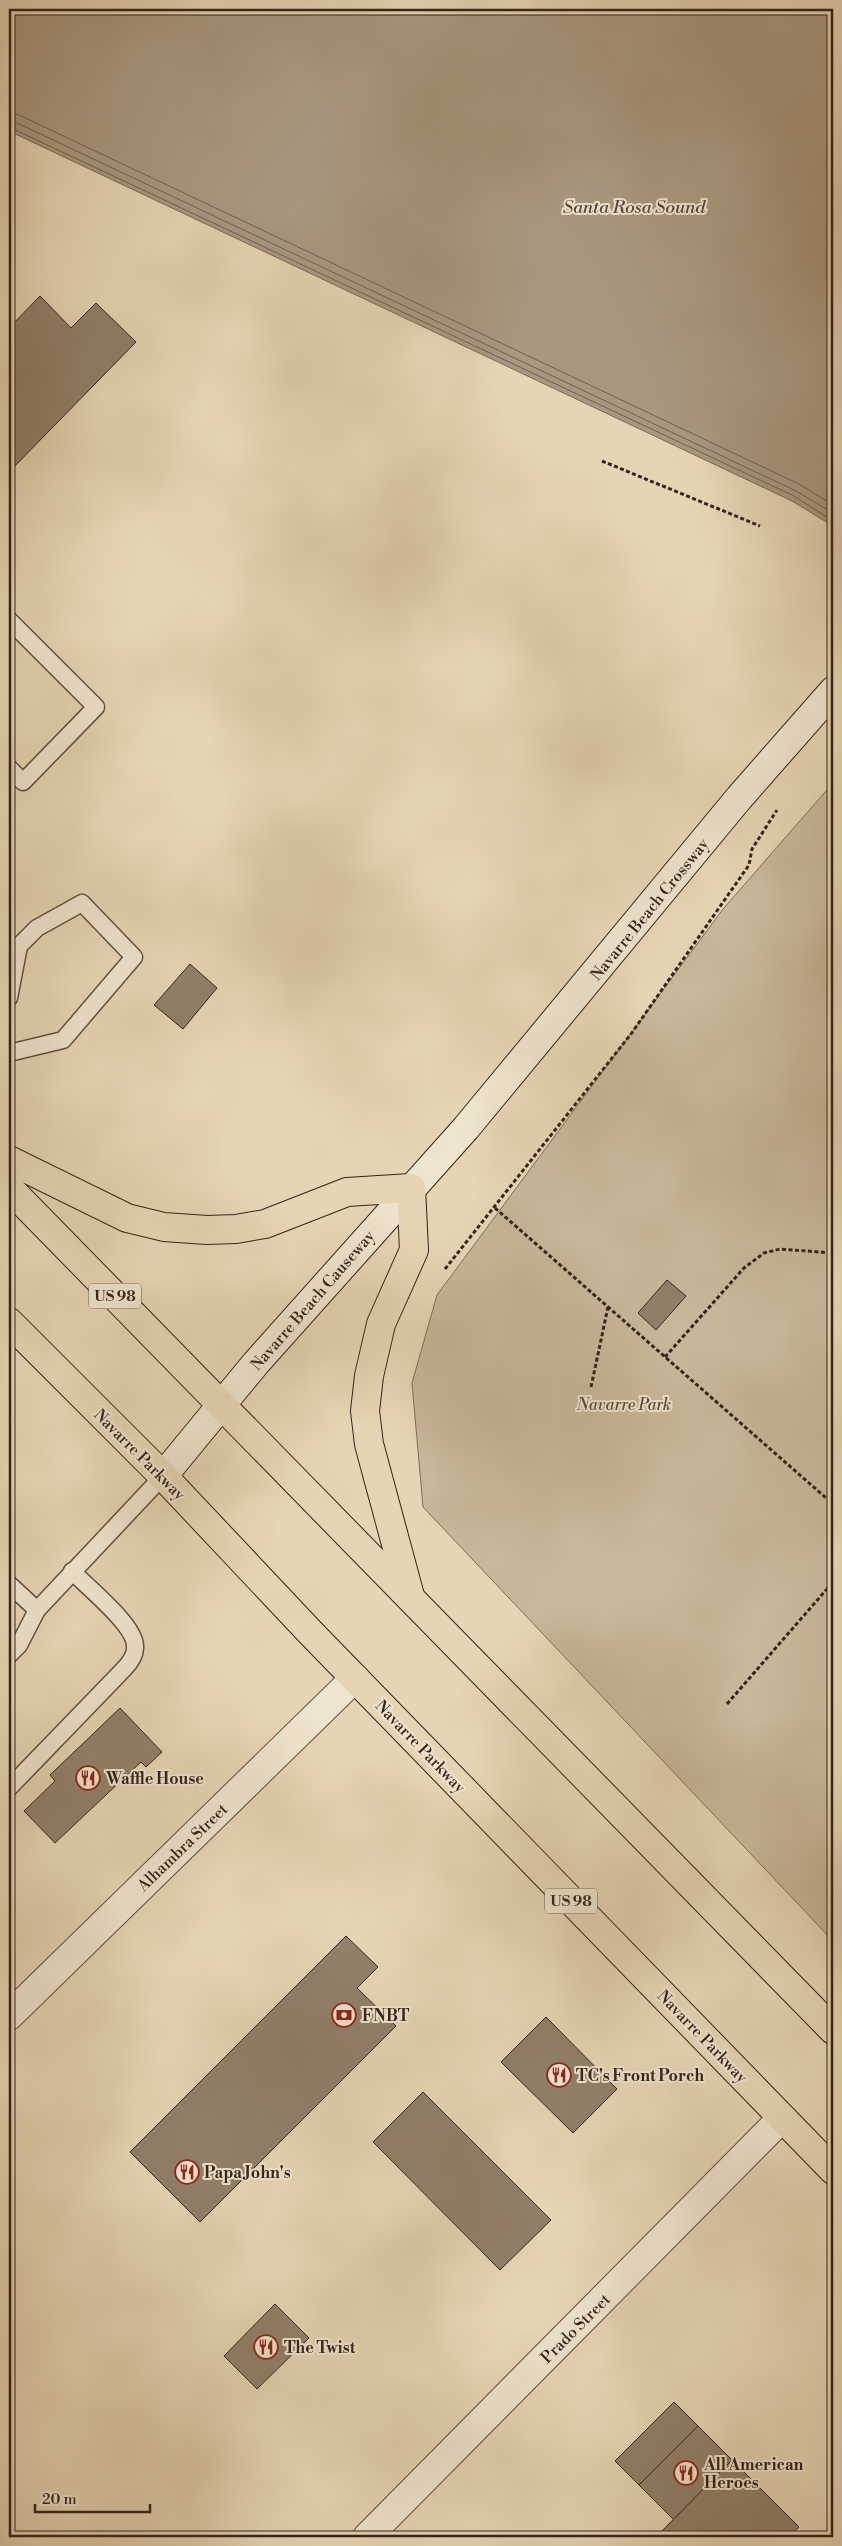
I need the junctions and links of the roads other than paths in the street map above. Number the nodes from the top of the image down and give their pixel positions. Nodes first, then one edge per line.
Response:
1 (9, 620) edge
2 (827, 699) edge
3 (9, 768) edge
4 (9, 998) edge
5 (9, 1053) edge
6 (466, 1128) joint
7 (9, 1160) edge
8 (9, 1188) edge
9 (411, 1188) junction
10 (9, 1322) edge
11 (222, 1405) junction
12 (163, 1476) junction
13 (72, 1571) junction
14 (9, 1584) edge
15 (411, 1598) junction
16 (37, 1610) junction
17 (9, 1655) edge
18 (355, 1678) junction
19 (9, 1788) edge
20 (9, 2016) edge
21 (833, 2030) edge
22 (782, 2118) junction
23 (833, 2170) edge
24 (367, 2537) edge

1 - 3 lane
2 - 6 street, Navarre Beach Crossway
4 - 5 lane
6 - 9 street, Navarre Beach Causeway
7 - 9 highway
8 - 11 highway, US 98
9 - 11 street, Navarre Beach Causeway
9 - 15 highway
10 - 12 highway, Navarre Parkway / US 98
11 - 12 street, Navarre Beach Causeway
11 - 15 highway, US 98
12 - 13 lane
12 - 18 highway, Navarre Parkway / US 98
13 - 16 lane
13 - 19 lane
14 - 16 lane
15 - 21 highway, US 98
16 - 17 lane
18 - 20 street, Alhambra Street
18 - 22 highway, Navarre Parkway / US 98
22 - 23 highway, Navarre Parkway / US 98
22 - 24 street, Prado Street

